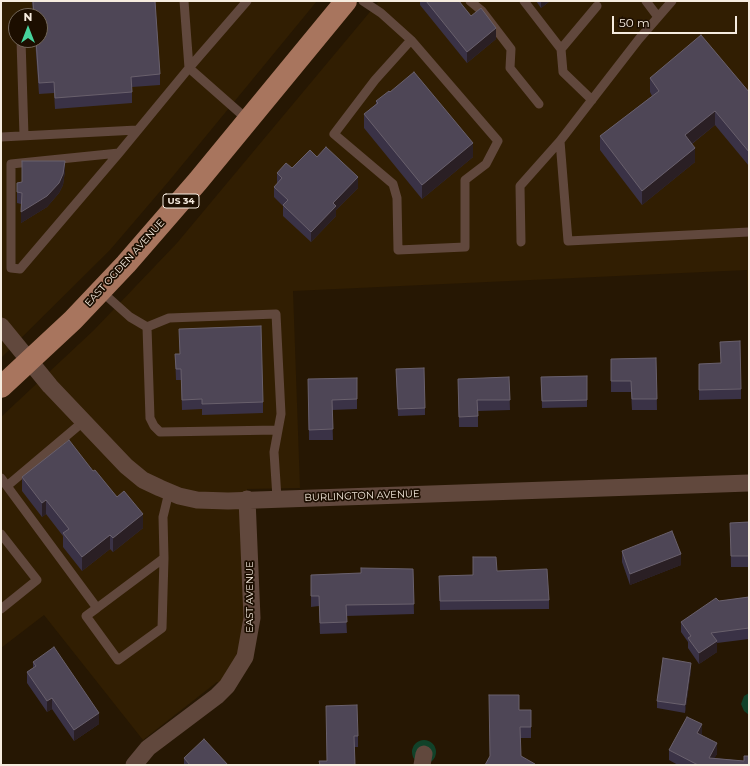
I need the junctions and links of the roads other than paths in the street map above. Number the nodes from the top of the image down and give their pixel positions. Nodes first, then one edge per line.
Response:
1 (184, 1) edge
2 (247, 1) edge
3 (346, 1) edge
4 (364, 1) edge
5 (470, 1) edge
6 (524, 1) edge
7 (646, 1) edge
8 (672, 1) edge
9 (597, 6) dead end
10 (658, 17) junction
11 (411, 40) junction
12 (21, 48) edge
13 (561, 49) junction
14 (189, 68) junction
15 (592, 100) junction
16 (539, 104) dead end
17 (248, 120) junction
18 (137, 130) junction
19 (24, 136) junction
20 (1, 137) edge
21 (560, 141) junction
22 (119, 153) junction
23 (749, 232) edge
24 (521, 242) dead end
25 (101, 291) junction
26 (1, 326) edge
27 (147, 327) junction
28 (29, 362) junction
29 (1, 387) edge
30 (84, 421) junction
31 (278, 430) junction
32 (1, 478) edge
33 (749, 483) edge
34 (7, 486) junction
35 (169, 492) junction
36 (276, 498) junction
37 (247, 500) junction
38 (1, 534) edge
39 (164, 558) junction
40 (3, 604) edge
41 (97, 608) junction
42 (134, 765) edge

1 - 14 lane
2 - 14 lane
3 - 17 main road, EAST OGDEN AVENUE / US 34
4 - 11 lane
5 - 16 lane
6 - 13 lane
7 - 10 lane
8 - 10 lane
9 - 13 lane
10 - 15 lane
11 - 11 lane
12 - 19 lane
13 - 15 lane
14 - 17 lane
14 - 18 lane
15 - 21 lane
17 - 25 main road, EAST OGDEN AVENUE / US 34
18 - 19 lane
18 - 22 lane
19 - 20 lane
21 - 23 lane
21 - 24 lane
22 - 22 lane
25 - 27 lane
25 - 28 main road, EAST OGDEN AVENUE / US 34
26 - 28 street
27 - 31 lane
27 - 31 lane
28 - 29 main road, EAST OGDEN AVENUE / US 34
28 - 30 street, BURLINGTON AVENUE
30 - 34 lane
30 - 35 street, BURLINGTON AVENUE
31 - 36 lane
32 - 34 lane
33 - 36 street, BURLINGTON AVENUE
34 - 41 lane
35 - 37 street, BURLINGTON AVENUE
35 - 39 lane
36 - 37 street, BURLINGTON AVENUE
37 - 42 street, EAST AVENUE
38 - 40 lane
39 - 41 lane
39 - 41 lane

